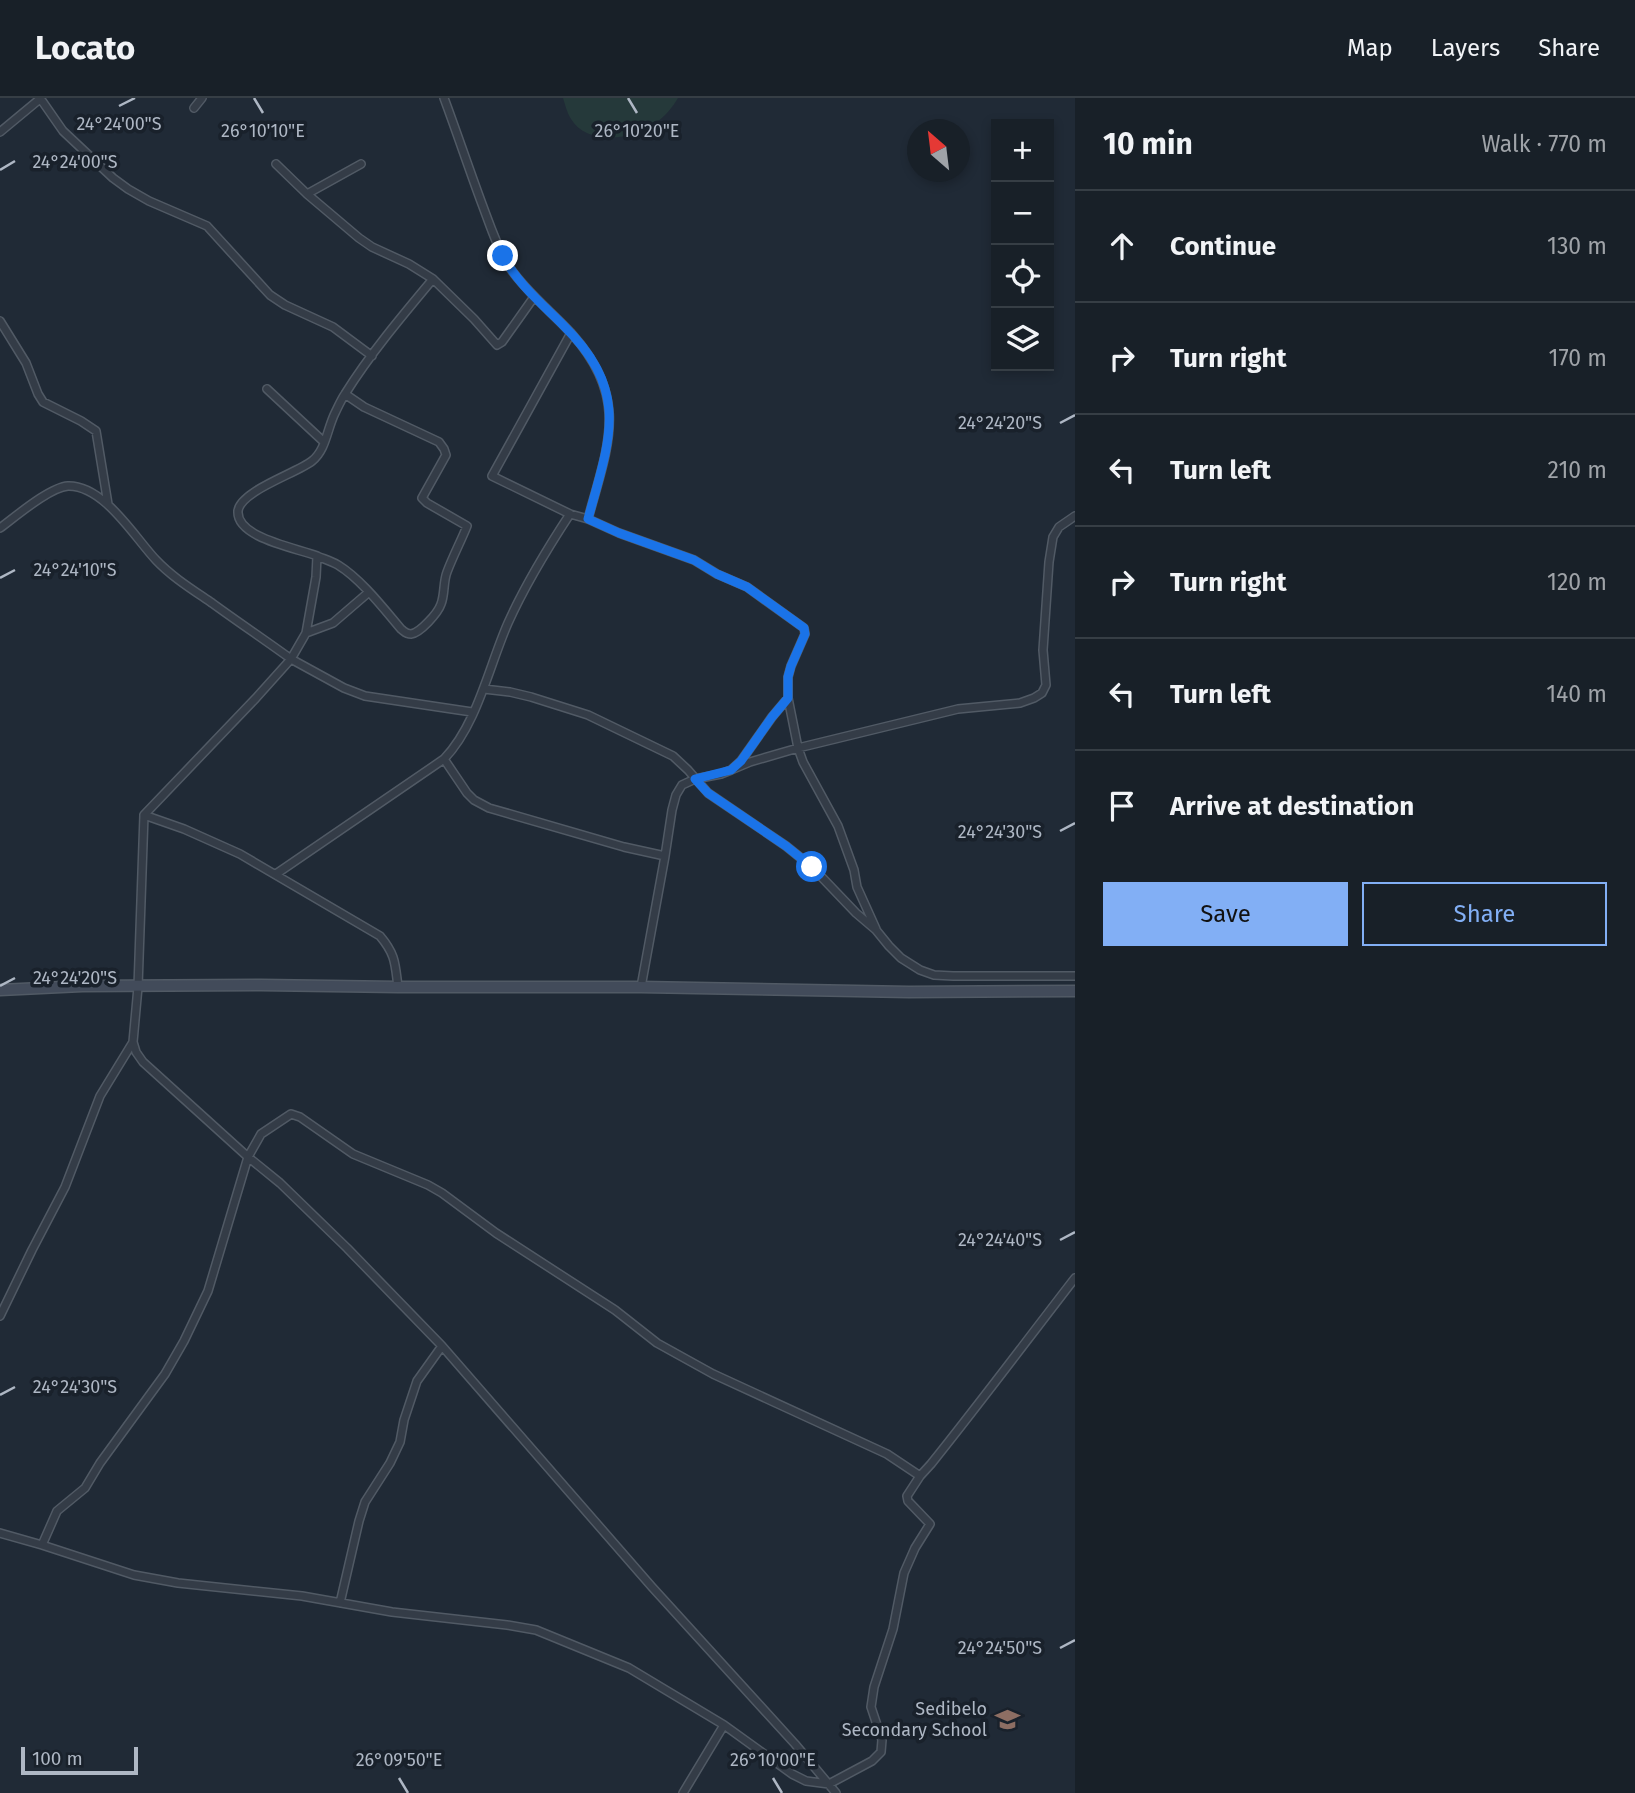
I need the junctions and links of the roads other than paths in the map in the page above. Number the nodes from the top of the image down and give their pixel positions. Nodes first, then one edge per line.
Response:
1 (41, 98) edge
2 (201, 98) edge
3 (444, 98) edge
4 (194, 108) dead end
5 (0, 132) edge
6 (276, 164) dead end
7 (361, 164) dead end
8 (307, 194) junction
9 (433, 279) junction
10 (534, 297) junction
11 (0, 321) edge
12 (571, 333) junction
13 (372, 356) junction
14 (267, 389) dead end
15 (345, 394) junction
16 (324, 442) junction
17 (108, 504) junction
18 (569, 514) junction
19 (1075, 516) edge
20 (588, 519) junction
21 (0, 528) edge
22 (317, 556) junction
23 (369, 592) junction
24 (306, 634) junction
25 (291, 659) junction
26 (484, 689) junction
27 (788, 698) junction
28 (472, 712) junction
29 (798, 748) junction
30 (444, 758) junction
31 (731, 770) junction
32 (695, 779) junction
33 (144, 815) junction
34 (665, 856) junction
35 (276, 874) junction
36 (876, 930) junction
37 (1075, 976) edge
38 (138, 987) junction
39 (641, 987) junction
40 (398, 988) junction
41 (0, 990) edge
42 (1075, 991) edge
43 (132, 1042) junction
44 (248, 1157) junction
45 (1075, 1278) edge
46 (0, 1316) edge
47 (442, 1346) junction
48 (920, 1476) junction
49 (0, 1533) edge
50 (42, 1545) junction
51 (340, 1603) junction
52 (724, 1725) junction
53 (829, 1784) junction
54 (683, 1793) edge
55 (836, 1793) edge

1 - 5 street
1 - 13 street
2 - 4 street
3 - 10 street
6 - 8 street
7 - 8 street
8 - 9 street
9 - 10 street
9 - 13 street
10 - 12 street
11 - 17 street
12 - 18 street
12 - 20 street
13 - 15 street
14 - 16 street
15 - 16 street
15 - 23 street
16 - 22 street
17 - 21 street
17 - 25 street
18 - 20 street
18 - 26 street
19 - 29 street
20 - 27 street
22 - 23 street
22 - 24 street
23 - 24 street
24 - 25 street
25 - 28 street
25 - 33 street
26 - 28 street
26 - 32 street
27 - 29 street
27 - 31 street
28 - 30 street
29 - 31 street
29 - 36 street
30 - 34 street
30 - 35 street
31 - 32 street
32 - 34 street
32 - 36 street
33 - 35 street
33 - 38 street
34 - 39 street
35 - 40 street
36 - 37 street
38 - 40 main road
38 - 41 main road
38 - 43 street
39 - 40 main road
39 - 42 main road
43 - 44 street
43 - 46 street
44 - 47 street
44 - 48 street
44 - 50 street
45 - 48 street
47 - 51 street
47 - 53 street
48 - 53 street
49 - 50 street
50 - 51 street
51 - 52 street
52 - 53 street
52 - 54 street
53 - 55 street

